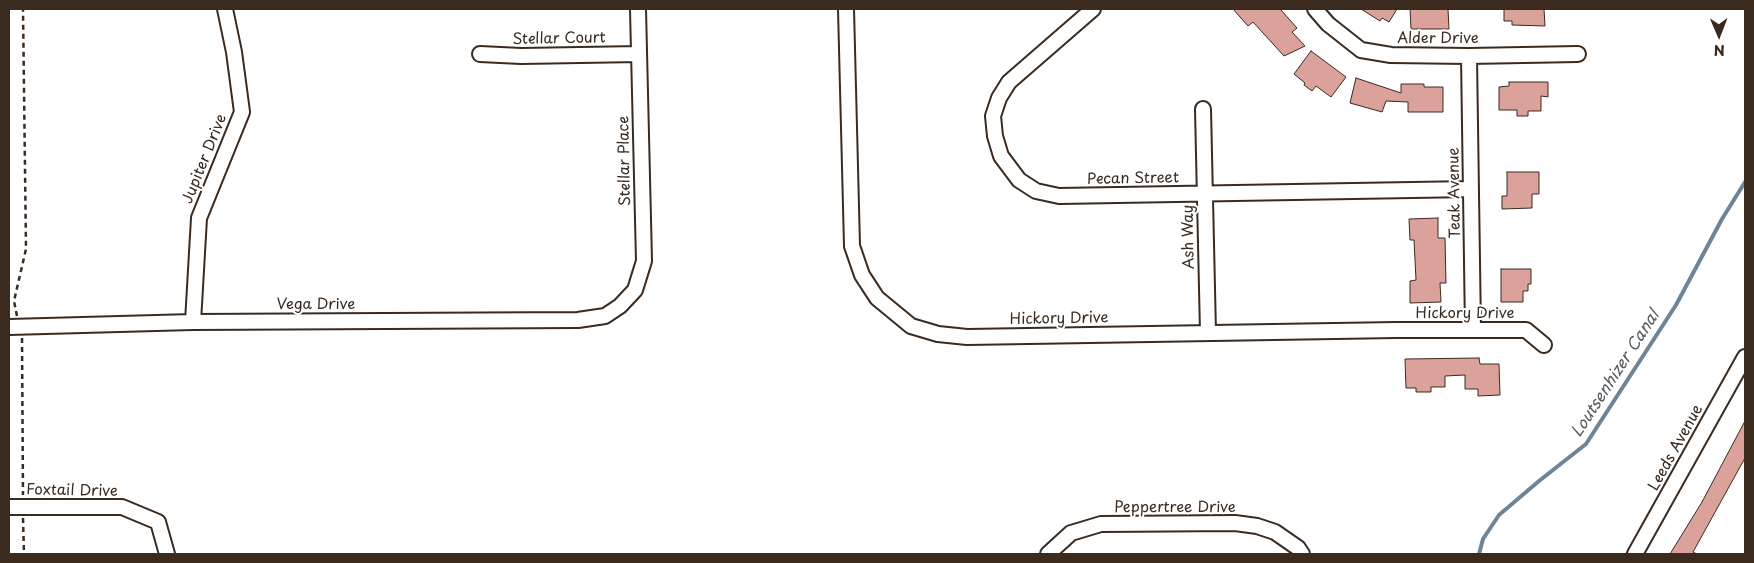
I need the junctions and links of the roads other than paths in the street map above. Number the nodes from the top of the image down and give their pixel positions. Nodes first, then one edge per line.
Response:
1 (225, 9) edge
2 (638, 9) edge
3 (846, 9) edge
4 (1093, 9) edge
5 (1315, 9) edge
6 (480, 54) dead end
7 (639, 54) junction
8 (1578, 54) dead end
9 (1469, 56) junction
10 (1203, 109) dead end
11 (1471, 189) junction
12 (1205, 194) junction
13 (620, 306) joint
14 (193, 322) junction
15 (14, 327) edge
16 (1473, 330) junction
17 (1208, 333) junction
18 (1544, 344) dead end
19 (1744, 361) edge
20 (9, 507) edge
21 (168, 554) edge
22 (1048, 554) edge
23 (1302, 554) edge
24 (1635, 554) edge

1 - 14 street, Jupiter Drive
2 - 7 street, Stellar Place
3 - 17 street, Hickory Drive
4 - 12 street, Pecan Street
5 - 9 street, Alder Drive
6 - 7 street, Stellar Court
7 - 13 street, Stellar Place
8 - 9 street, Alder Drive
9 - 11 street, Teak Avenue
10 - 12 street, Ash Way
11 - 12 street, Pecan Street
11 - 16 street, Teak Avenue
12 - 17 street, Ash Way
13 - 14 street, Vega Drive
14 - 15 street, Vega Drive
16 - 17 street, Hickory Drive
16 - 18 street, Hickory Drive
19 - 24 street, Leeds Avenue
20 - 21 street, Foxtail Drive
22 - 23 street, Peppertree Drive

